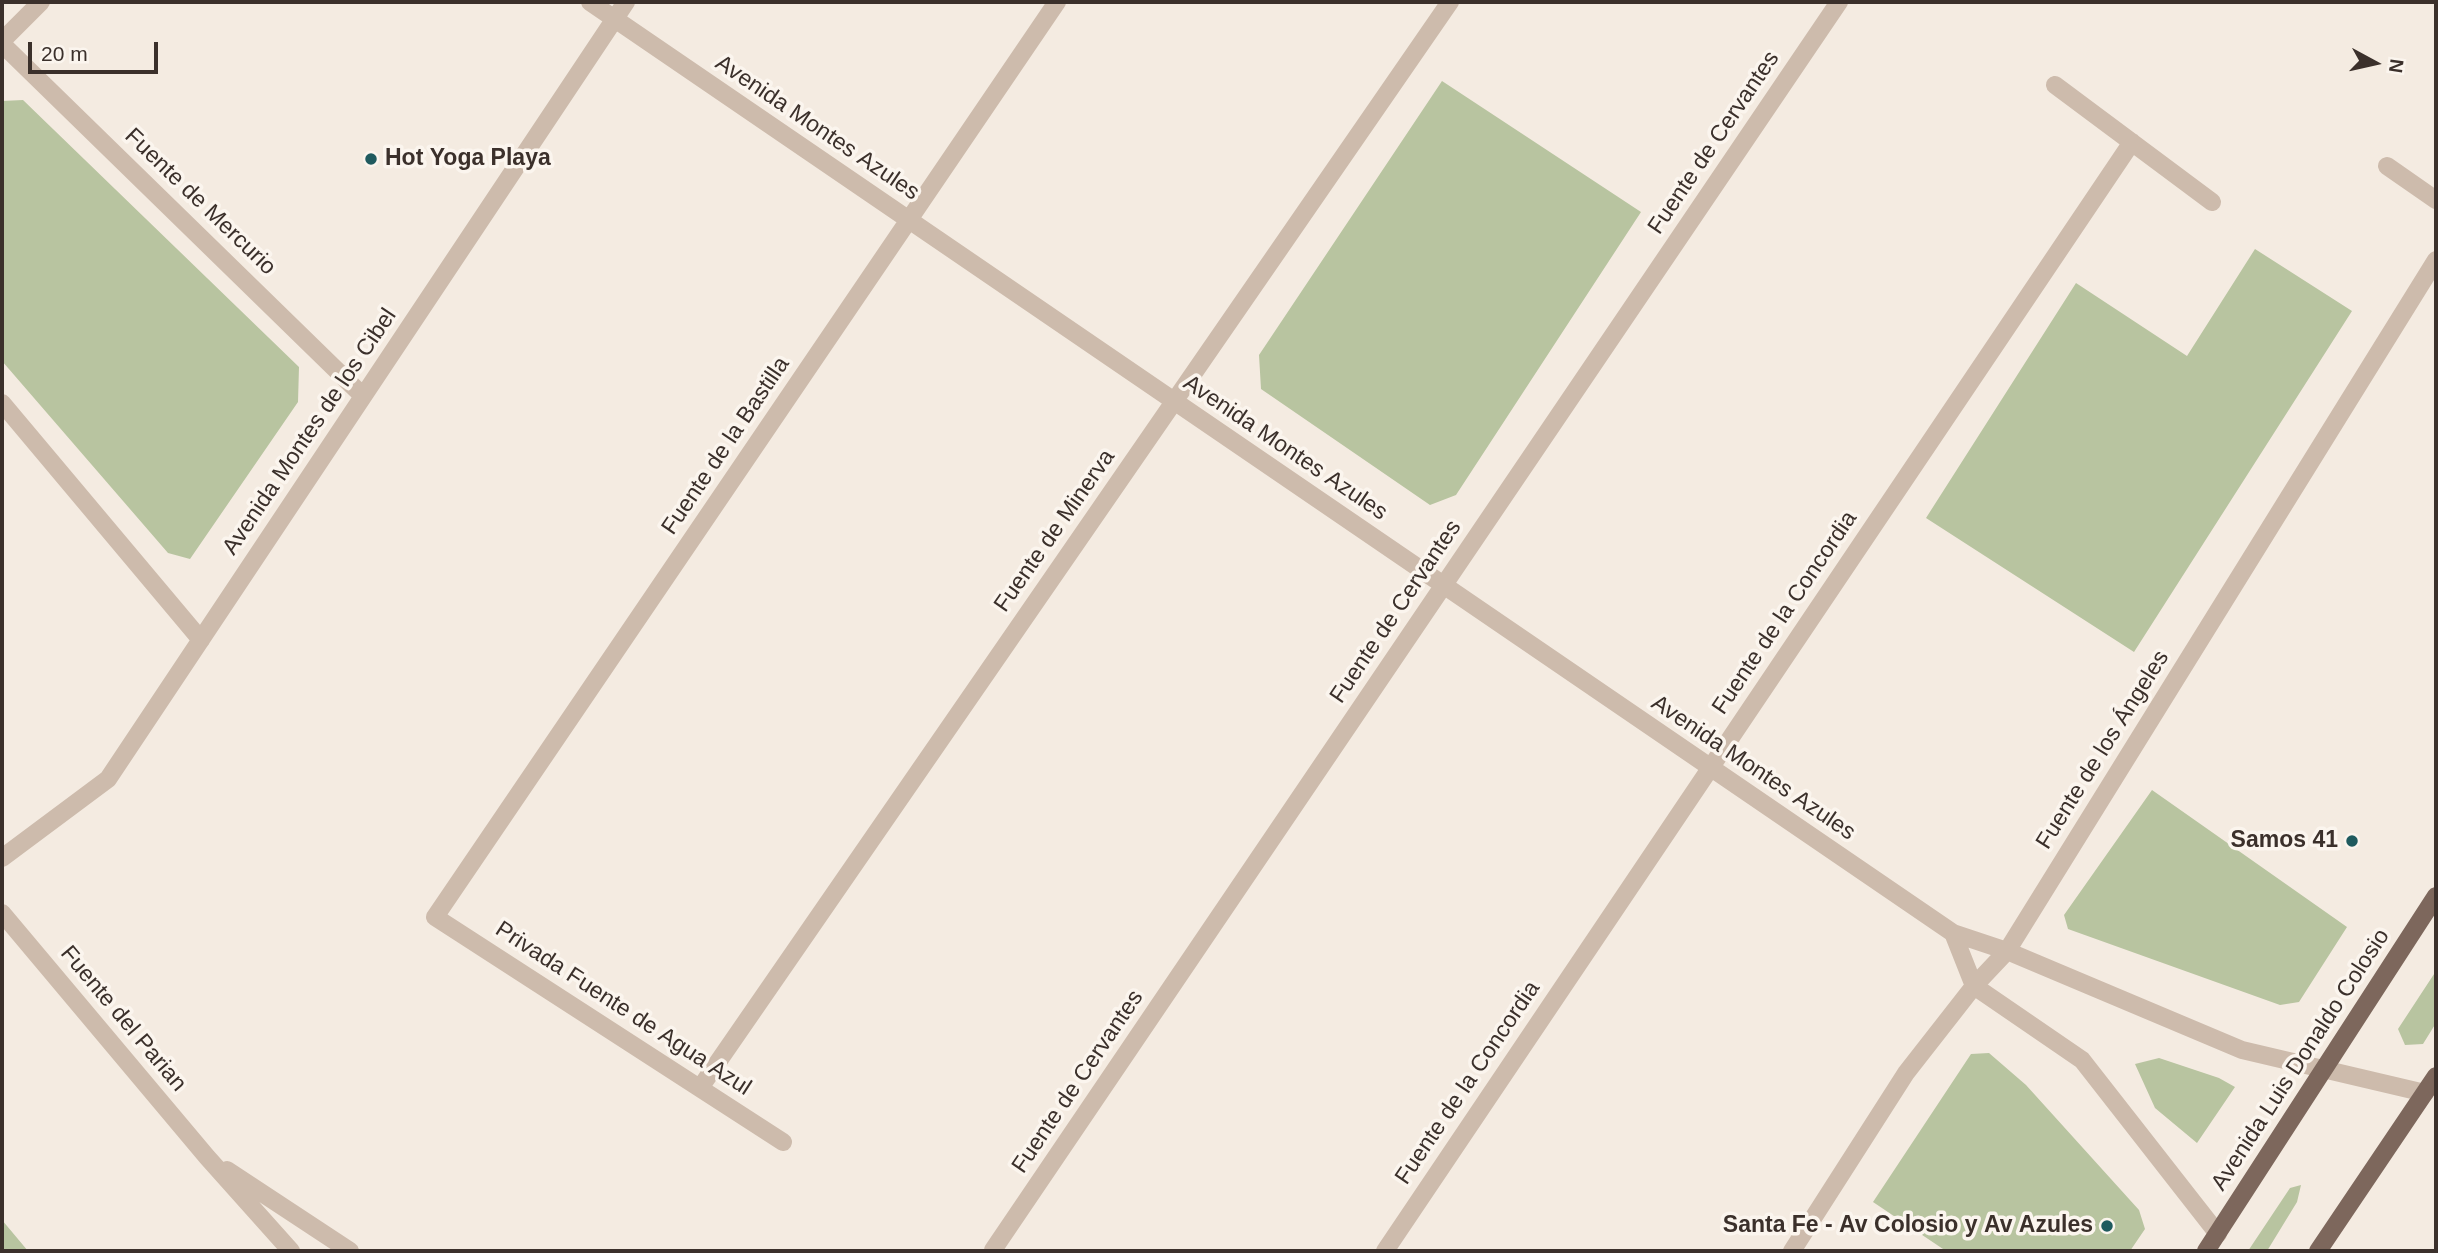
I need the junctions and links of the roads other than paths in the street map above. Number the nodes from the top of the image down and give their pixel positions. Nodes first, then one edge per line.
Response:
1 (41, 2) edge
2 (590, 2) edge
3 (626, 2) edge
4 (1057, 2) edge
5 (1450, 2) edge
6 (1839, 2) edge
7 (615, 19) junction
8 (2, 43) edge
9 (2055, 85) dead end
10 (2132, 142) junction
11 (2387, 166) dead end
12 (2436, 200) edge
13 (2212, 202) dead end
14 (909, 220) junction
15 (2436, 260) edge
16 (363, 396) junction
17 (2, 402) edge
18 (1174, 402) junction
19 (1443, 586) junction
20 (201, 640) junction
21 (1710, 768) junction
22 (2, 858) edge
23 (2436, 896) edge
24 (2, 913) edge
25 (435, 917) joint
26 (1954, 933) junction
27 (2007, 951) junction
28 (1974, 986) junction
29 (2324, 1071) junction
30 (2436, 1076) edge
31 (700, 1088) junction
32 (2425, 1093) junction
33 (783, 1142) dead end
34 (207, 1157) junction
35 (2218, 1234) junction
36 (993, 1250) edge
37 (291, 1251) edge
38 (350, 1251) edge
39 (1384, 1251) edge
40 (1792, 1251) edge
41 (2206, 1251) edge
42 (2318, 1251) edge

1 - 8 street
2 - 7 street, Avenida Montes Azules
3 - 7 street, Avenida Montes de los Cibel
4 - 14 street, Fuente de la Bastilla
5 - 18 street, Fuente de Minerva
6 - 19 street, Fuente de Cervantes
7 - 14 street, Avenida Montes Azules
7 - 16 street, Avenida Montes de los Cibel
8 - 16 street, Fuente de Mercurio
9 - 10 street
10 - 13 street
10 - 21 street, Fuente de la Concordia
11 - 12 street
14 - 18 street, Avenida Montes Azules
14 - 25 street, Fuente de la Bastilla
15 - 27 street, Fuente de los Ángeles
16 - 20 street, Avenida Montes de los Cibel
17 - 20 street
18 - 19 street, Avenida Montes Azules
18 - 31 street, Fuente de Minerva
19 - 21 street, Avenida Montes Azules
19 - 36 street, Fuente de Cervantes
20 - 22 street, Avenida Montes de los Cibel
21 - 26 street, Avenida Montes Azules
21 - 39 street, Fuente de la Concordia
23 - 29 main road, Avenida Luis Donaldo Colosio
24 - 34 street, Fuente del Parian
25 - 31 street, Privada Fuente de Agua Azul
26 - 27 street, Avenida Montes Azules
26 - 28 street
27 - 28 street, Fuente de los Ángeles
27 - 29 street, Avenida Montes Azules
28 - 35 street
28 - 40 street, Fuente de los Ángeles
29 - 32 street, Avenida Montes Azules
29 - 35 main road, Avenida Luis Donaldo Colosio
30 - 32 main road
31 - 33 street, Privada Fuente de Agua Azul
32 - 42 main road
34 - 37 street, Fuente del Parian
34 - 38 street, Fuente del Parian
35 - 41 main road, Avenida Luis Donaldo Colosio

